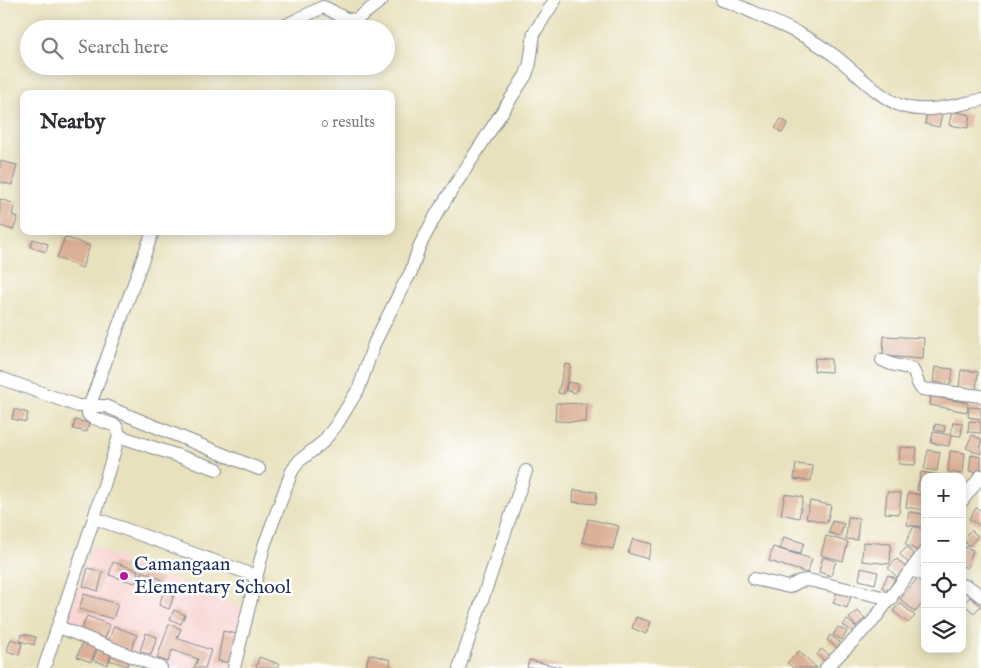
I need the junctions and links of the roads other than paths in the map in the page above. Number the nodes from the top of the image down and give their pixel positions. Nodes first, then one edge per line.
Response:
1 (382, 0) edge
2 (554, 0) edge
3 (722, 0) edge
4 (297, 20) edge
5 (981, 100) edge
6 (152, 235) edge
7 (882, 360) dead end
8 (0, 378) edge
9 (981, 396) edge
10 (90, 406) junction
11 (119, 436) junction
12 (217, 469) dead end
13 (258, 470) dead end
14 (526, 471) dead end
15 (981, 476) edge
16 (966, 496) edge
17 (94, 518) junction
18 (921, 556) edge
19 (911, 570) junction
20 (921, 574) edge
21 (256, 576) junction
22 (754, 579) dead end
23 (966, 586) edge
24 (981, 596) edge
25 (891, 599) junction
26 (59, 627) junction
27 (44, 668) edge
28 (161, 668) edge
29 (234, 668) edge
30 (459, 668) edge
31 (826, 668) edge

1 - 4 street
2 - 21 street
3 - 5 street
6 - 10 street
7 - 9 street
8 - 10 street
10 - 11 street
10 - 13 street
11 - 12 street
11 - 17 street
14 - 30 street
15 - 16 street
17 - 21 street
17 - 26 street
18 - 19 street
19 - 20 street
19 - 25 street
21 - 29 street
22 - 25 street
23 - 24 street
25 - 31 street
26 - 27 street
26 - 28 street

